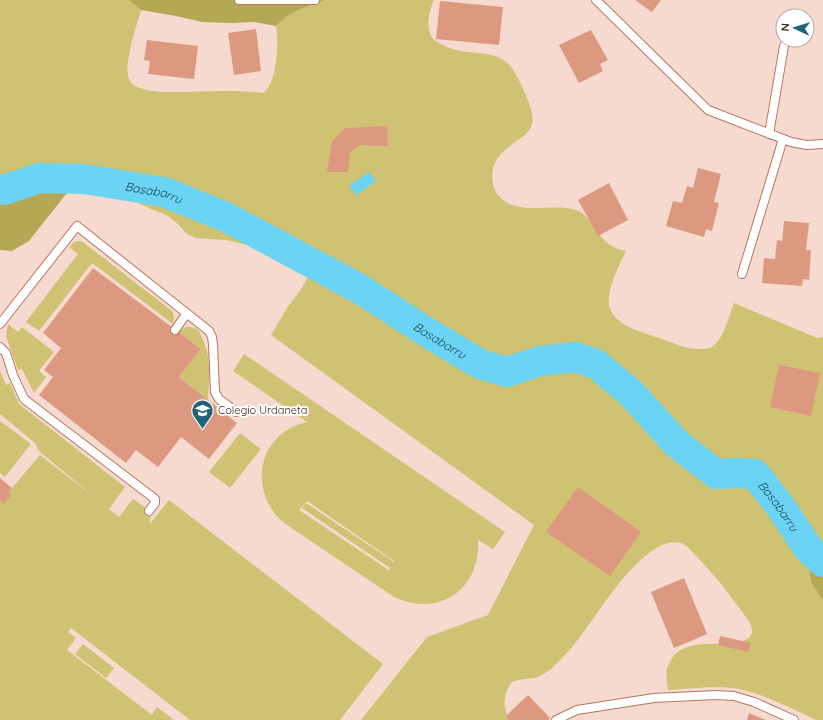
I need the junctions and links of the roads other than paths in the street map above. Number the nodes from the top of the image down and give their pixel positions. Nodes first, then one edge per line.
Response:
1 (239, 0) edge
2 (314, 0) edge
3 (596, 0) edge
4 (784, 48) edge
5 (769, 134) junction
6 (783, 139) junction
7 (823, 144) edge
8 (742, 274) dead end
9 (187, 313) junction
10 (0, 324) edge
11 (175, 330) dead end
12 (0, 347) edge
13 (236, 412) dead end
14 (149, 510) dead end
15 (556, 720) edge
16 (794, 720) edge

1 - 2 lane
3 - 5 lane
4 - 5 lane
5 - 6 lane
6 - 7 lane
6 - 8 lane
9 - 10 lane
9 - 11 lane
9 - 13 lane
12 - 14 lane
15 - 16 lane

